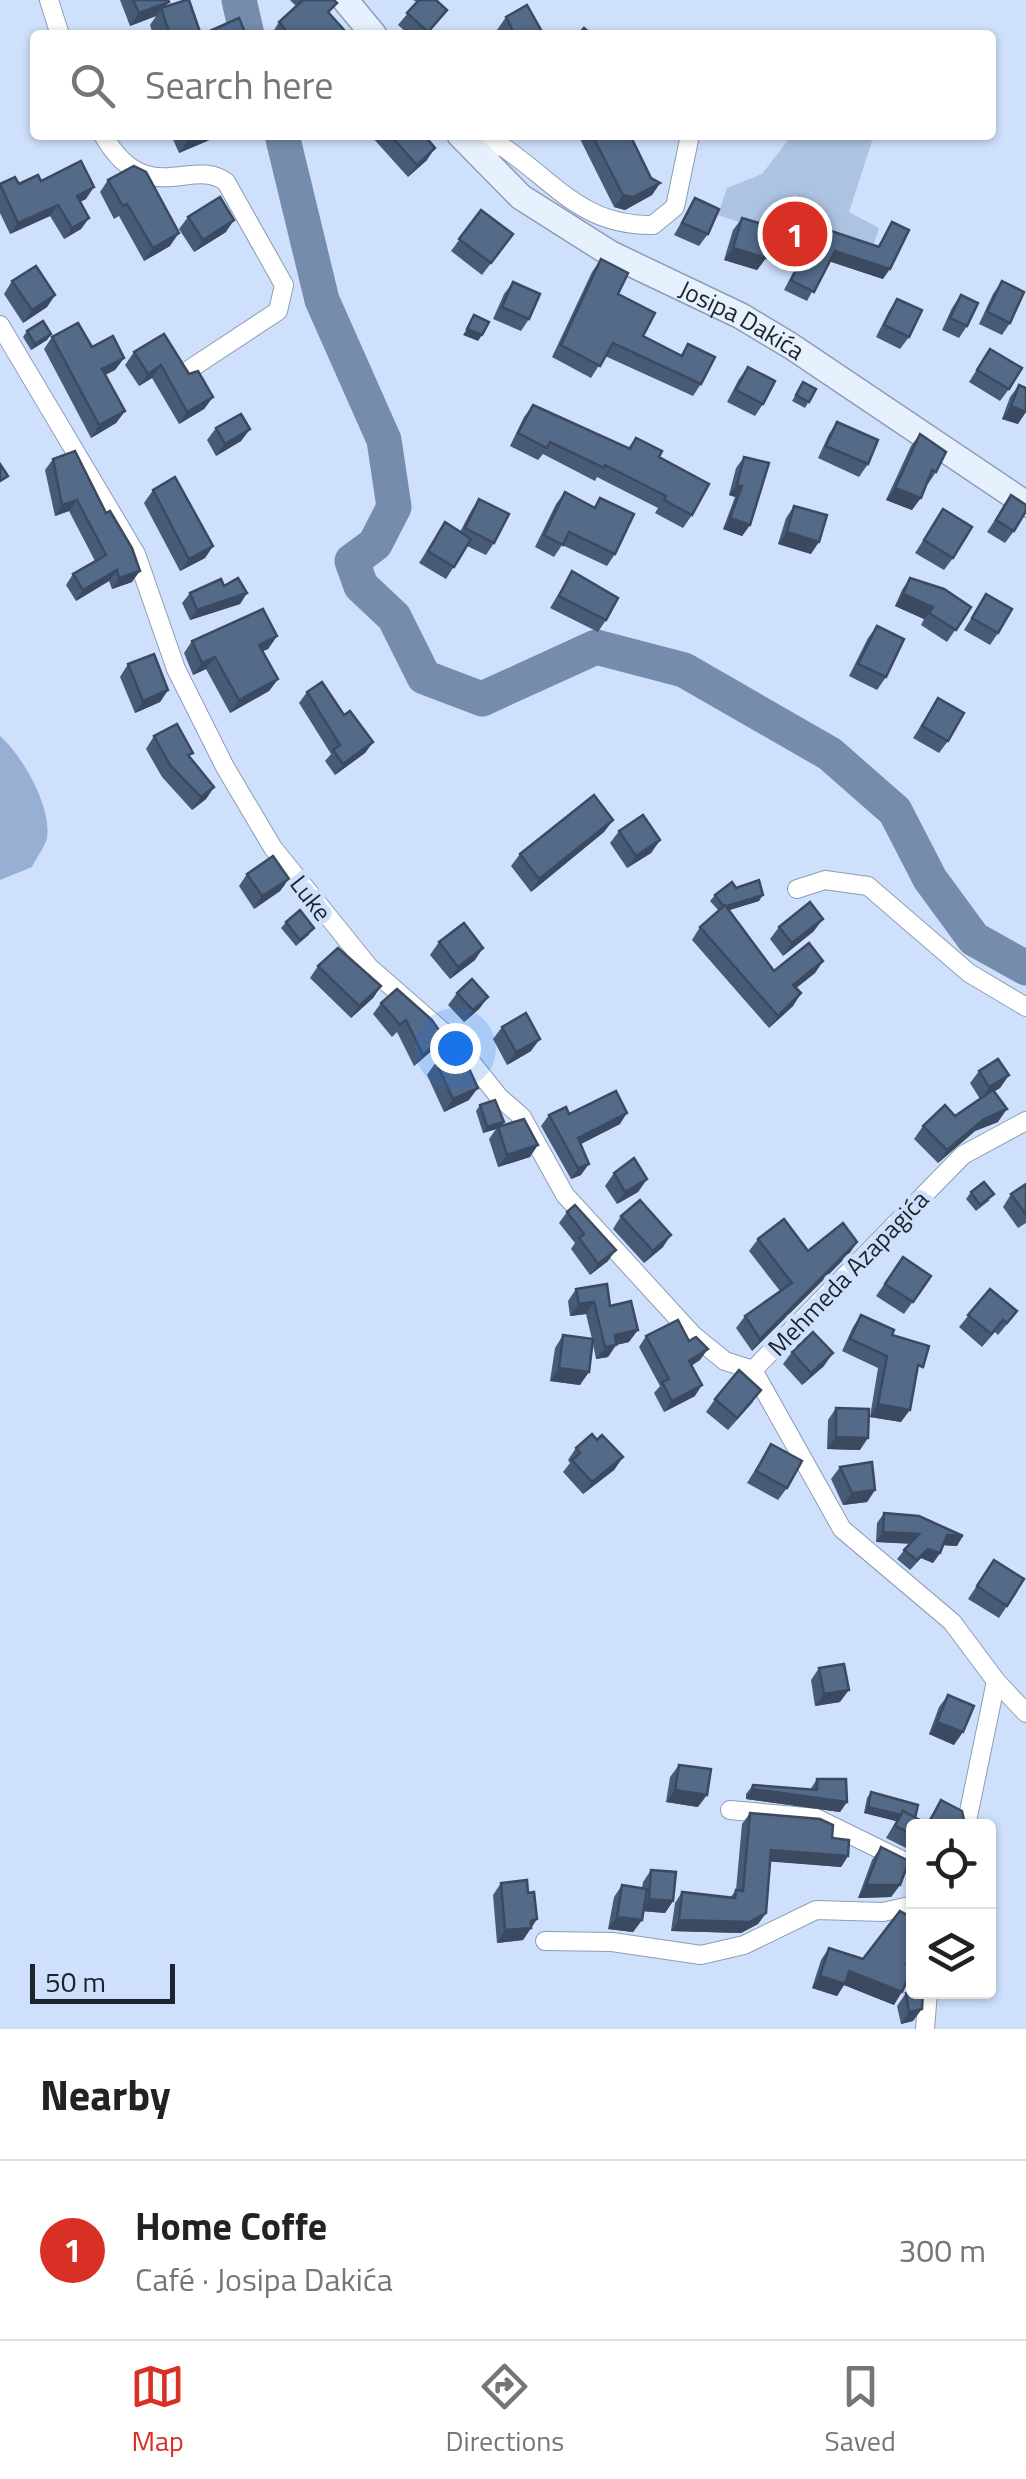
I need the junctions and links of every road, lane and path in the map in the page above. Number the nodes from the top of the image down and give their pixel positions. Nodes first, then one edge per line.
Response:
1 (49, 0) edge
2 (344, 0) edge
3 (58, 30) edge
4 (370, 30) edge
5 (109, 140) edge
6 (689, 140) edge
7 (468, 143) edge
8 (0, 325) edge
9 (187, 370) edge
10 (1026, 504) edge
11 (797, 890) dead end
12 (1026, 1007) edge
13 (1026, 1121) edge
14 (752, 1370) junction
15 (996, 1682) junction
16 (1026, 1713) edge
17 (730, 1810) dead end
18 (967, 1819) edge
19 (906, 1862) edge
20 (906, 1908) edge
21 (546, 1941) dead end
22 (927, 1999) edge
23 (925, 2029) edge

1 - 3 street
2 - 4 main road
5 - 9 street
6 - 7 street
7 - 10 main road, Josipa Dakića
8 - 14 street, Luke
11 - 12 street
13 - 14 street, Mehmeda Azapagića
14 - 15 street, Mehmeda Azapagića
15 - 16 street, Mehmeda Azapagića
15 - 18 street
17 - 19 street
20 - 21 street
22 - 23 street

